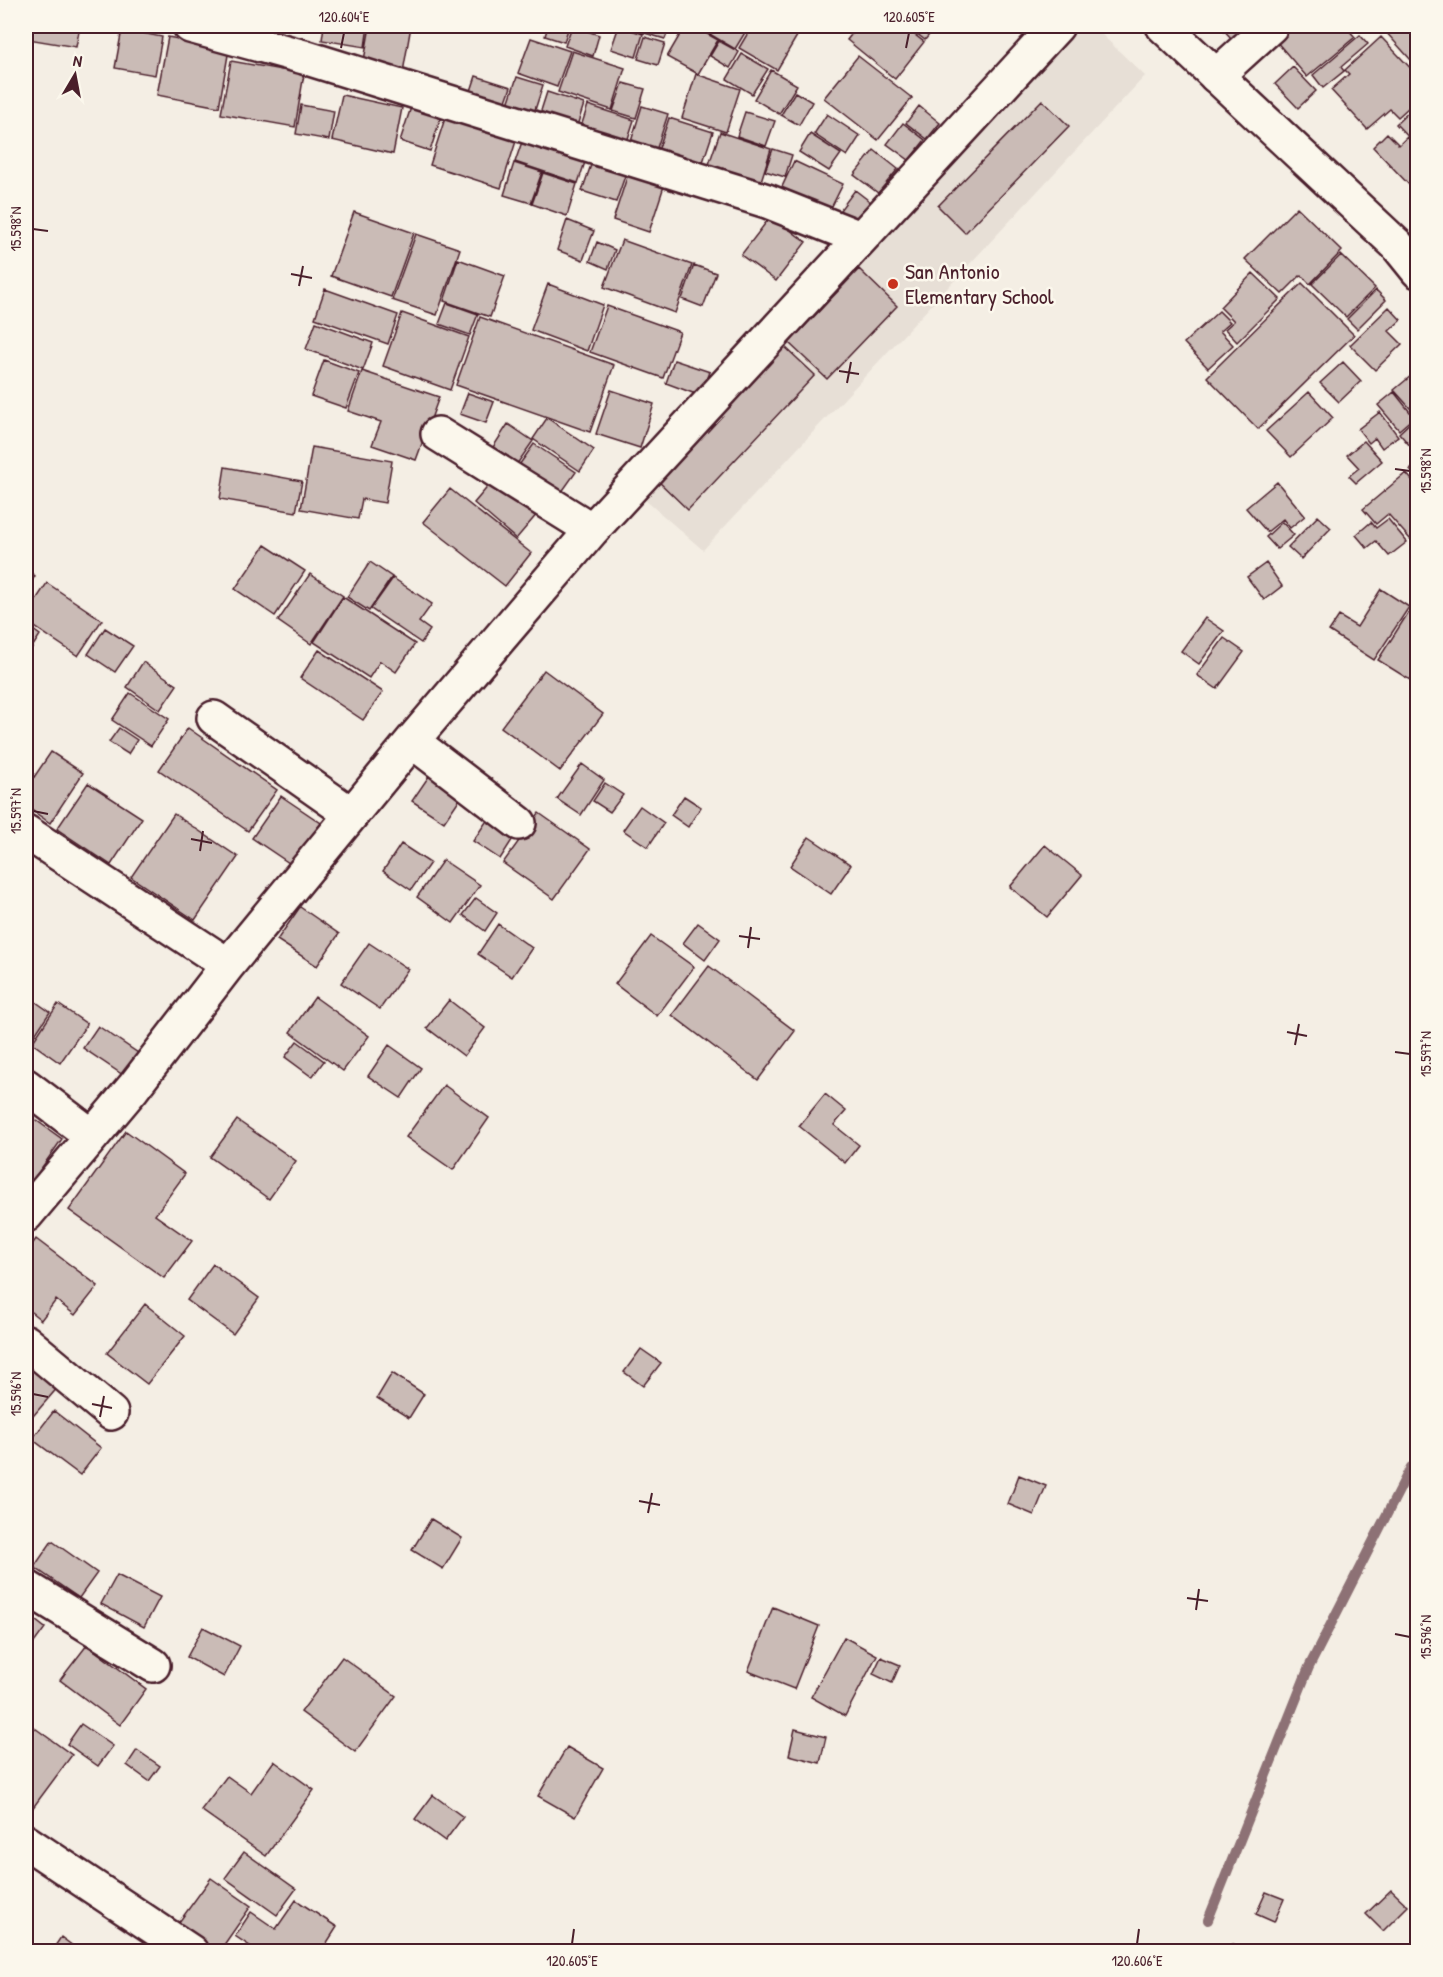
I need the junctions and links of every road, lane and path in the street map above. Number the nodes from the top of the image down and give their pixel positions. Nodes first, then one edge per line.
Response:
1 (190, 26) edge
2 (1057, 26) edge
3 (1163, 26) edge
4 (1270, 26) edge
5 (1216, 76) junction
6 (860, 237) junction
7 (1407, 250) edge
8 (1418, 271) edge
9 (438, 434) dead end
10 (592, 531) junction
11 (214, 718) dead end
12 (412, 741) junction
13 (351, 814) junction
14 (519, 823) dead end
15 (26, 832) edge
16 (228, 965) junction
17 (26, 1086) edge
18 (92, 1136) junction
19 (26, 1215) edge
20 (26, 1342) edge
21 (111, 1413) dead end
22 (26, 1587) edge
23 (153, 1665) dead end
24 (26, 1842) edge
25 (191, 1952) edge

1 - 6 street
2 - 6 street
3 - 5 street
4 - 5 street
5 - 7 street
6 - 10 street
7 - 8 street
9 - 10 street
10 - 12 street
11 - 13 street
12 - 13 street
12 - 14 street
13 - 16 street
15 - 16 street
16 - 18 street
17 - 18 street
18 - 19 street
20 - 21 street
22 - 23 street
24 - 25 street

